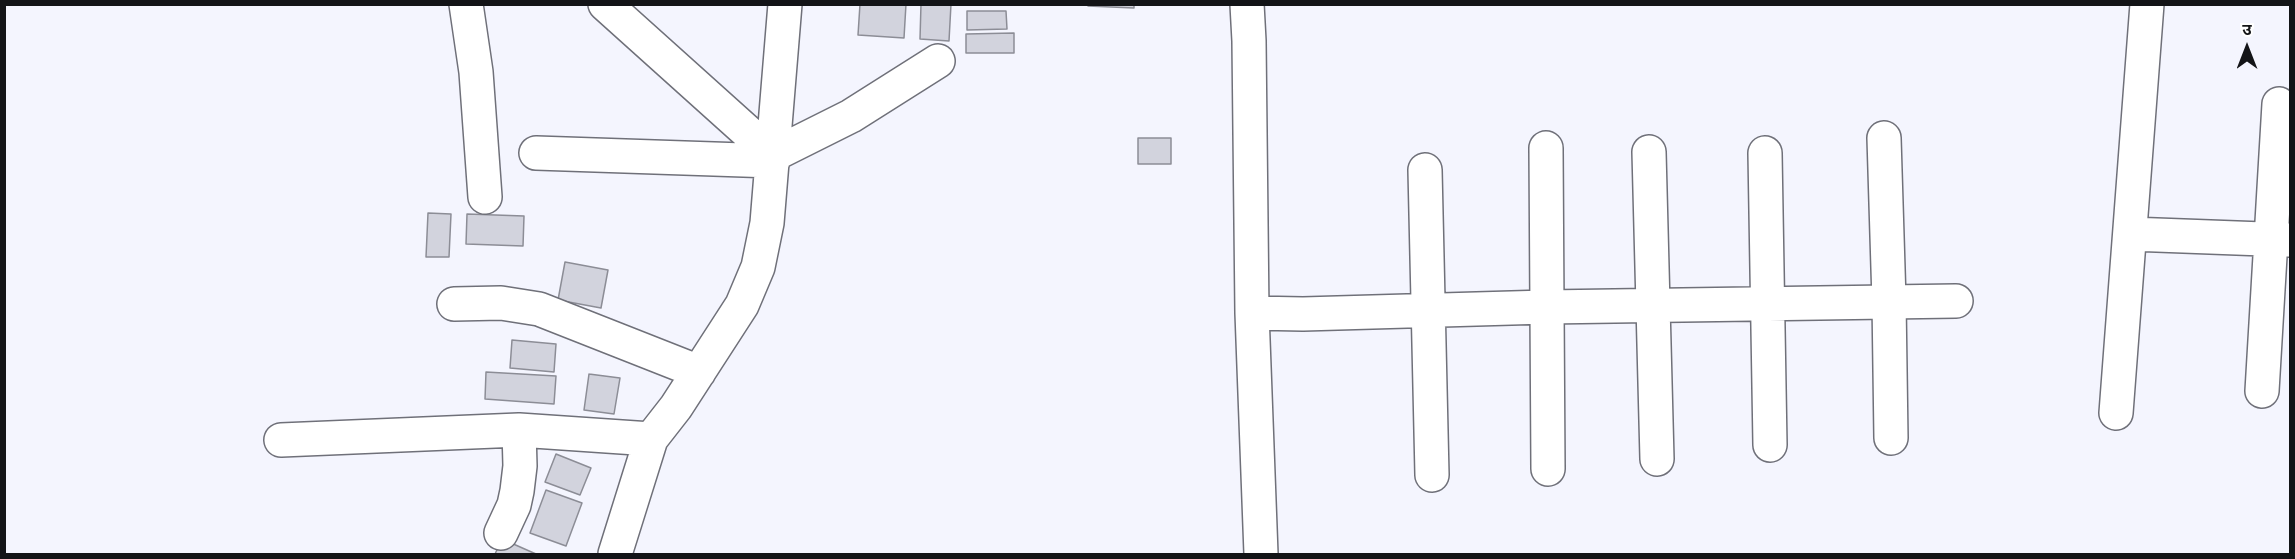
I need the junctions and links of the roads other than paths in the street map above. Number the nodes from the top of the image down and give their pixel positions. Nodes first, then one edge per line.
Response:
1 (466, 4) edge
2 (605, 4) edge
3 (785, 4) edge
4 (1246, 4) edge
5 (2147, 4) edge
6 (938, 61) dead end
7 (2279, 104) dead end
8 (1884, 138) dead end
9 (1546, 148) dead end
10 (1649, 152) dead end
11 (536, 153) dead end
12 (1765, 153) dead end
13 (773, 158) junction
14 (1425, 170) dead end
15 (485, 197) dead end
16 (2130, 234) junction
17 (2281, 240) edge
18 (1889, 301) junction
19 (1956, 301) dead end
20 (1768, 303) junction
21 (454, 304) dead end
22 (1653, 305) junction
23 (1546, 307) junction
24 (1428, 310) junction
25 (1252, 313) junction
26 (699, 372) junction
27 (2262, 391) dead end
28 (2116, 413) dead end
29 (519, 430) junction
30 (1891, 438) dead end
31 (651, 439) junction
32 (281, 441) dead end
33 (1770, 445) dead end
34 (1657, 459) dead end
35 (1548, 469) dead end
36 (1432, 475) dead end
37 (501, 533) dead end
38 (615, 555) edge
39 (1261, 555) edge

1 - 15 street
2 - 13 street
3 - 13 street
4 - 25 street
5 - 16 street
6 - 13 street
7 - 17 street
8 - 18 street
9 - 23 street
10 - 22 street
11 - 13 street
12 - 20 street
13 - 26 street
14 - 24 street
16 - 17 street
16 - 28 street
17 - 27 street
18 - 19 street
18 - 20 street
18 - 30 street
20 - 22 street
20 - 33 street
21 - 26 street
22 - 23 street
22 - 34 street
23 - 24 street
23 - 35 street
24 - 25 street
24 - 36 street
25 - 39 street
26 - 31 street
29 - 31 street
29 - 32 street
29 - 37 street
31 - 38 street

